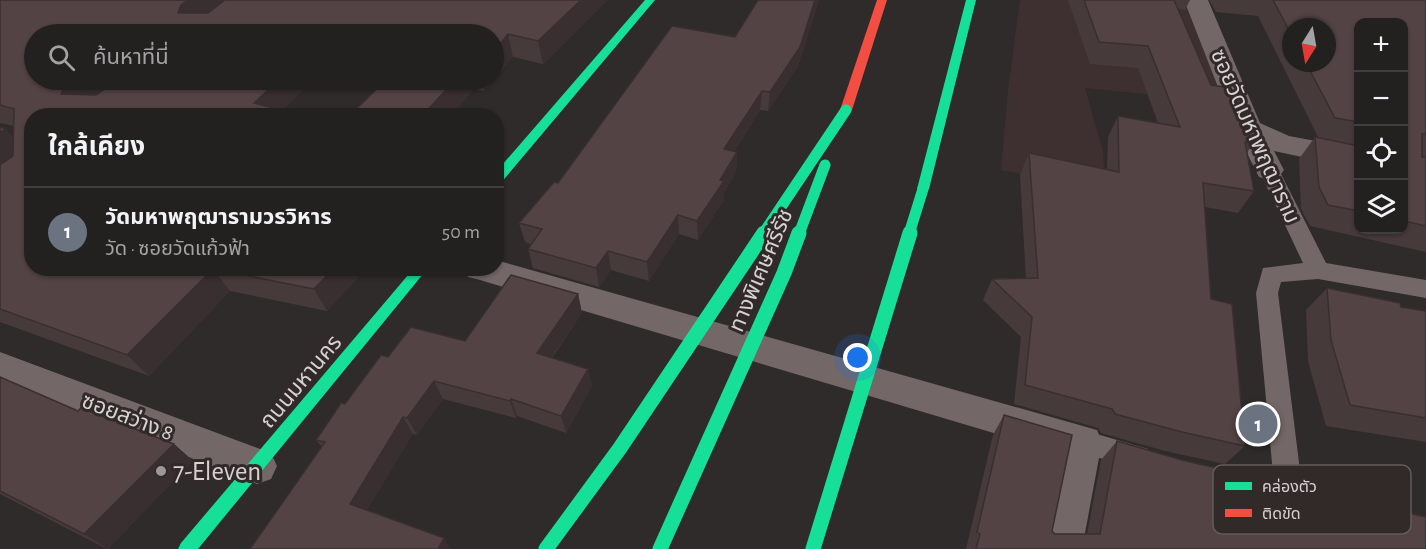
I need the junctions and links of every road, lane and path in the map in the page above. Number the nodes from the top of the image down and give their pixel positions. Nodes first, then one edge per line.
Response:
1 (650, 0) edge
2 (882, 0) edge
3 (970, 0) edge
4 (1196, 0) edge
5 (846, 110) junction
6 (1248, 128) junction
7 (1354, 158) edge
8 (1269, 170) joint
9 (504, 172) edge
10 (1318, 270) junction
11 (504, 275) edge
12 (415, 276) edge
13 (1426, 289) edge
14 (0, 367) edge
15 (1083, 442) junction
16 (1164, 465) edge
17 (1287, 465) edge
18 (257, 466) junction
19 (187, 549) edge
20 (546, 549) edge
21 (660, 549) edge
22 (813, 549) edge
23 (1062, 549) edge

1 - 9 main road
2 - 5 main road, ทางพิเศษศรีรัช
3 - 22 main road, bridge
4 - 6 street, ซอยวัดมหาพฤฒาราม
5 - 20 main road, bridge
5 - 21 main road, ทางพิเศษศรีรัช, bridge
6 - 7 street
6 - 8 street, ซอยวัดมหาพฤฒาราม
8 - 10 lane, ซอยวัดมหาพฤฒาราม
10 - 13 lane
10 - 17 lane
11 - 15 street
12 - 18 main road, ถนนมหานคร
14 - 18 street, ซอยสว่าง 8
15 - 16 lane
15 - 23 street
18 - 19 main road, ถนนมหานคร

